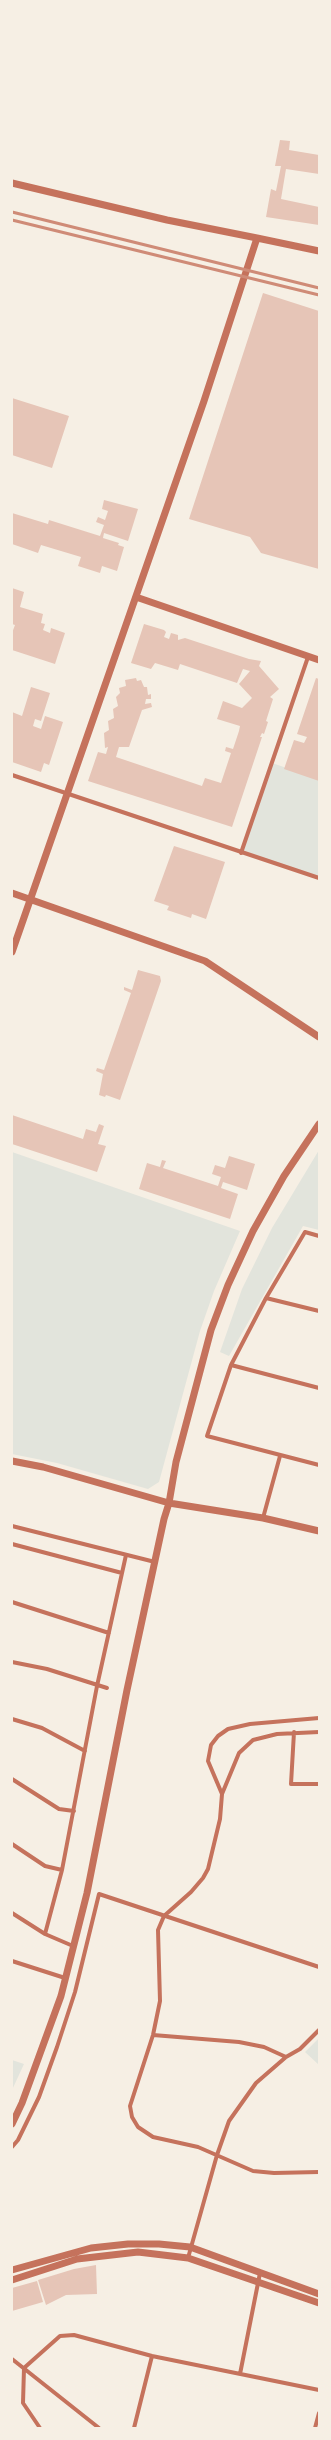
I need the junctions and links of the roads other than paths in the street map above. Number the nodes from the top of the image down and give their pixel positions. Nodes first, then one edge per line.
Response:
1 (12, 182) edge
2 (257, 238) junction
3 (319, 251) edge
4 (136, 597) junction
5 (308, 656) junction
6 (319, 660) edge
7 (12, 775) edge
8 (67, 793) junction
9 (241, 853) junction
10 (319, 878) edge
11 (12, 893) edge
12 (31, 899) junction
13 (12, 952) edge
14 (319, 1037) edge
15 (319, 1124) edge
16 (319, 1236) edge
17 (266, 1298) junction
18 (319, 1311) edge
19 (231, 1366) junction
20 (319, 1388) edge
21 (280, 1456) junction
22 (12, 1461) edge
23 (319, 1465) edge
24 (170, 1503) junction
25 (263, 1518) junction
26 (12, 1526) edge
27 (319, 1531) edge
28 (12, 1544) edge
29 (126, 1555) junction
30 (155, 1562) junction
31 (122, 1573) junction
32 (12, 1602) edge
33 (109, 1633) junction
34 (12, 1662) edge
35 (97, 1686) junction
36 (107, 1688) dead end
37 (319, 1718) edge
38 (12, 1719) edge
39 (294, 1732) junction
40 (319, 1732) edge
41 (85, 1750) junction
42 (12, 1779) edge
43 (319, 1784) edge
44 (222, 1794) junction
45 (74, 1811) junction
46 (12, 1844) edge
47 (62, 1870) junction
48 (12, 1913) edge
49 (164, 1916) junction
50 (45, 1934) junction
51 (73, 1946) junction
52 (12, 1961) edge
53 (319, 1967) edge
54 (65, 1978) junction
55 (319, 2030) edge
56 (153, 2035) junction
57 (286, 2057) junction
58 (12, 2124) edge
59 (12, 2147) edge
60 (217, 2155) junction
61 (319, 2172) edge
62 (190, 2247) junction
63 (188, 2258) junction
64 (12, 2270) edge
65 (260, 2273) junction
66 (12, 2280) edge
67 (258, 2281) junction
68 (319, 2294) edge
69 (319, 2303) edge
70 (152, 2356) junction
71 (12, 2359) edge
72 (24, 2368) junction
73 (240, 2374) junction
74 (319, 2390) edge
75 (319, 2413) edge
76 (40, 2428) edge
77 (98, 2428) edge
78 (134, 2428) edge
79 (315, 2428) edge

1 - 2 street
2 - 3 street
2 - 4 street
4 - 5 street
4 - 8 street
5 - 6 street
5 - 9 street
7 - 8 street
8 - 9 street
8 - 12 street
9 - 10 street
11 - 12 street
12 - 13 street
12 - 14 street
15 - 24 street
16 - 17 street
17 - 18 street
17 - 19 street
19 - 20 street
19 - 21 street
21 - 23 street
21 - 25 street
22 - 24 street
24 - 25 street
24 - 30 street
25 - 27 street
26 - 29 street
28 - 31 street
29 - 30 street
29 - 31 street
30 - 51 street
31 - 33 street
32 - 33 street
33 - 35 street
34 - 35 street
35 - 36 street
35 - 41 street
37 - 44 street
38 - 41 street
39 - 40 street
39 - 43 street
39 - 44 street
41 - 45 street
42 - 45 street
44 - 49 street
45 - 47 street
46 - 47 street
47 - 50 street
48 - 50 street
49 - 53 street
49 - 56 street
49 - 59 street
50 - 51 street
51 - 54 street
52 - 54 street
54 - 58 street
55 - 57 street
56 - 57 street
56 - 60 street
57 - 60 street
60 - 61 street
60 - 62 street
62 - 63 street
62 - 64 street
62 - 65 street
63 - 66 street
63 - 67 street
65 - 67 street
65 - 68 street
67 - 69 street
67 - 73 street
70 - 72 street
70 - 73 street
70 - 78 street
71 - 72 street
72 - 76 street
72 - 77 street
73 - 74 street
75 - 79 street

